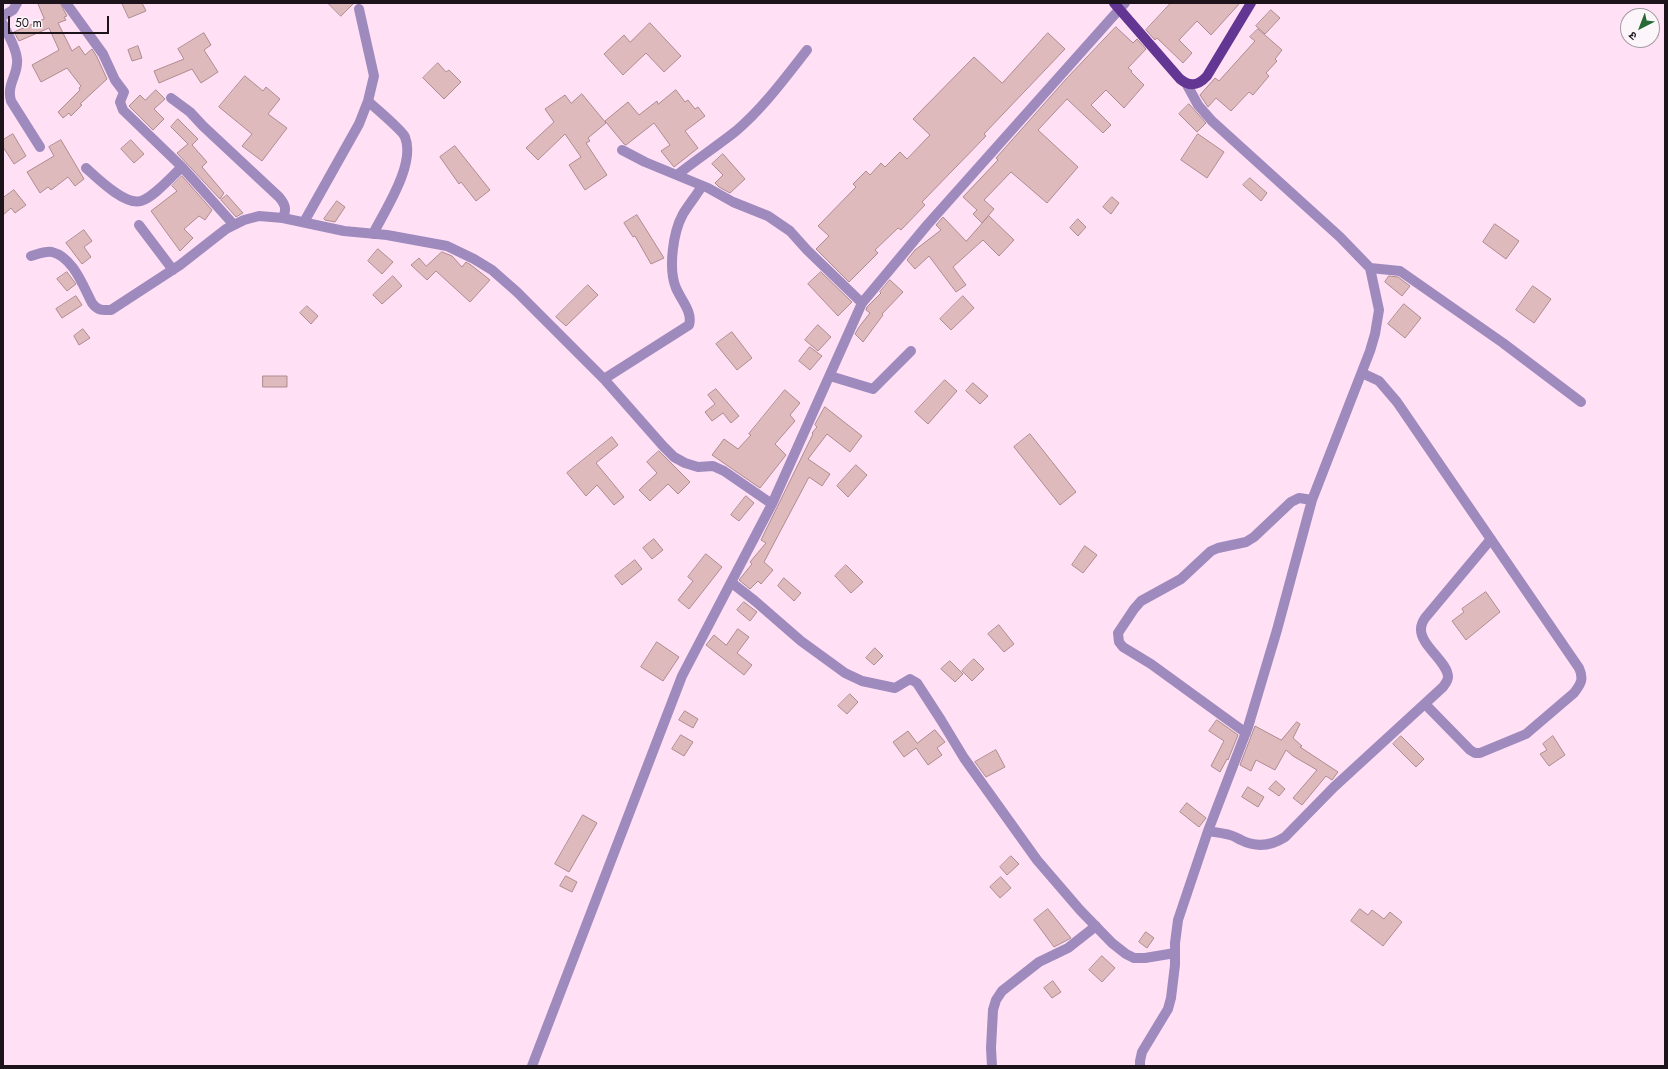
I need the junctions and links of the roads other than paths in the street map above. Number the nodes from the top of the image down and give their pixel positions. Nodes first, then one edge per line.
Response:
1 (17, 3) edge
2 (66, 3) edge
3 (1251, 3) edge
4 (1120, 5) edge
5 (359, 9) dead end
6 (3, 16) edge
7 (3, 24) edge
8 (807, 50) dead end
9 (1186, 83) junction
10 (172, 98) dead end
11 (368, 101) junction
12 (40, 147) dead end
13 (622, 150) dead end
14 (182, 167) junction
15 (86, 168) dead end
16 (677, 175) junction
17 (702, 186) junction
18 (283, 218) junction
19 (304, 222) junction
20 (139, 225) dead end
21 (234, 225) junction
22 (373, 234) junction
23 (31, 256) dead end
24 (1370, 268) junction
25 (173, 270) junction
26 (862, 303) junction
27 (911, 351) dead end
28 (1362, 373) junction
29 (830, 376) junction
30 (604, 379) junction
31 (1581, 402) dead end
32 (1312, 500) junction
33 (772, 504) junction
34 (1491, 539) junction
35 (732, 583) junction
36 (1425, 704) junction
37 (1246, 733) junction
38 (1208, 831) junction
39 (1096, 926) junction
40 (1175, 953) junction
41 (1138, 1064) edge
42 (532, 1066) edge
43 (992, 1066) edge

1 - 6 street
2 - 14 street
3 - 9 main road
4 - 9 main road
4 - 26 street
5 - 11 street
7 - 12 street
8 - 16 street
9 - 24 street
10 - 18 street
11 - 19 street
11 - 22 street
13 - 16 street
14 - 15 street
14 - 21 street
16 - 17 street
17 - 26 street
17 - 30 street
18 - 19 street
18 - 21 street
19 - 22 street
20 - 25 street
21 - 25 street
22 - 30 street
23 - 25 street
24 - 28 street
24 - 31 street
26 - 29 street
27 - 29 street
28 - 32 street
28 - 34 street
29 - 33 street
30 - 33 street
32 - 37 street
32 - 37 street
33 - 35 street
34 - 36 street
34 - 36 street
35 - 39 street
35 - 42 street
36 - 38 street
37 - 38 street
38 - 40 street
39 - 40 street
39 - 43 street
40 - 41 street

